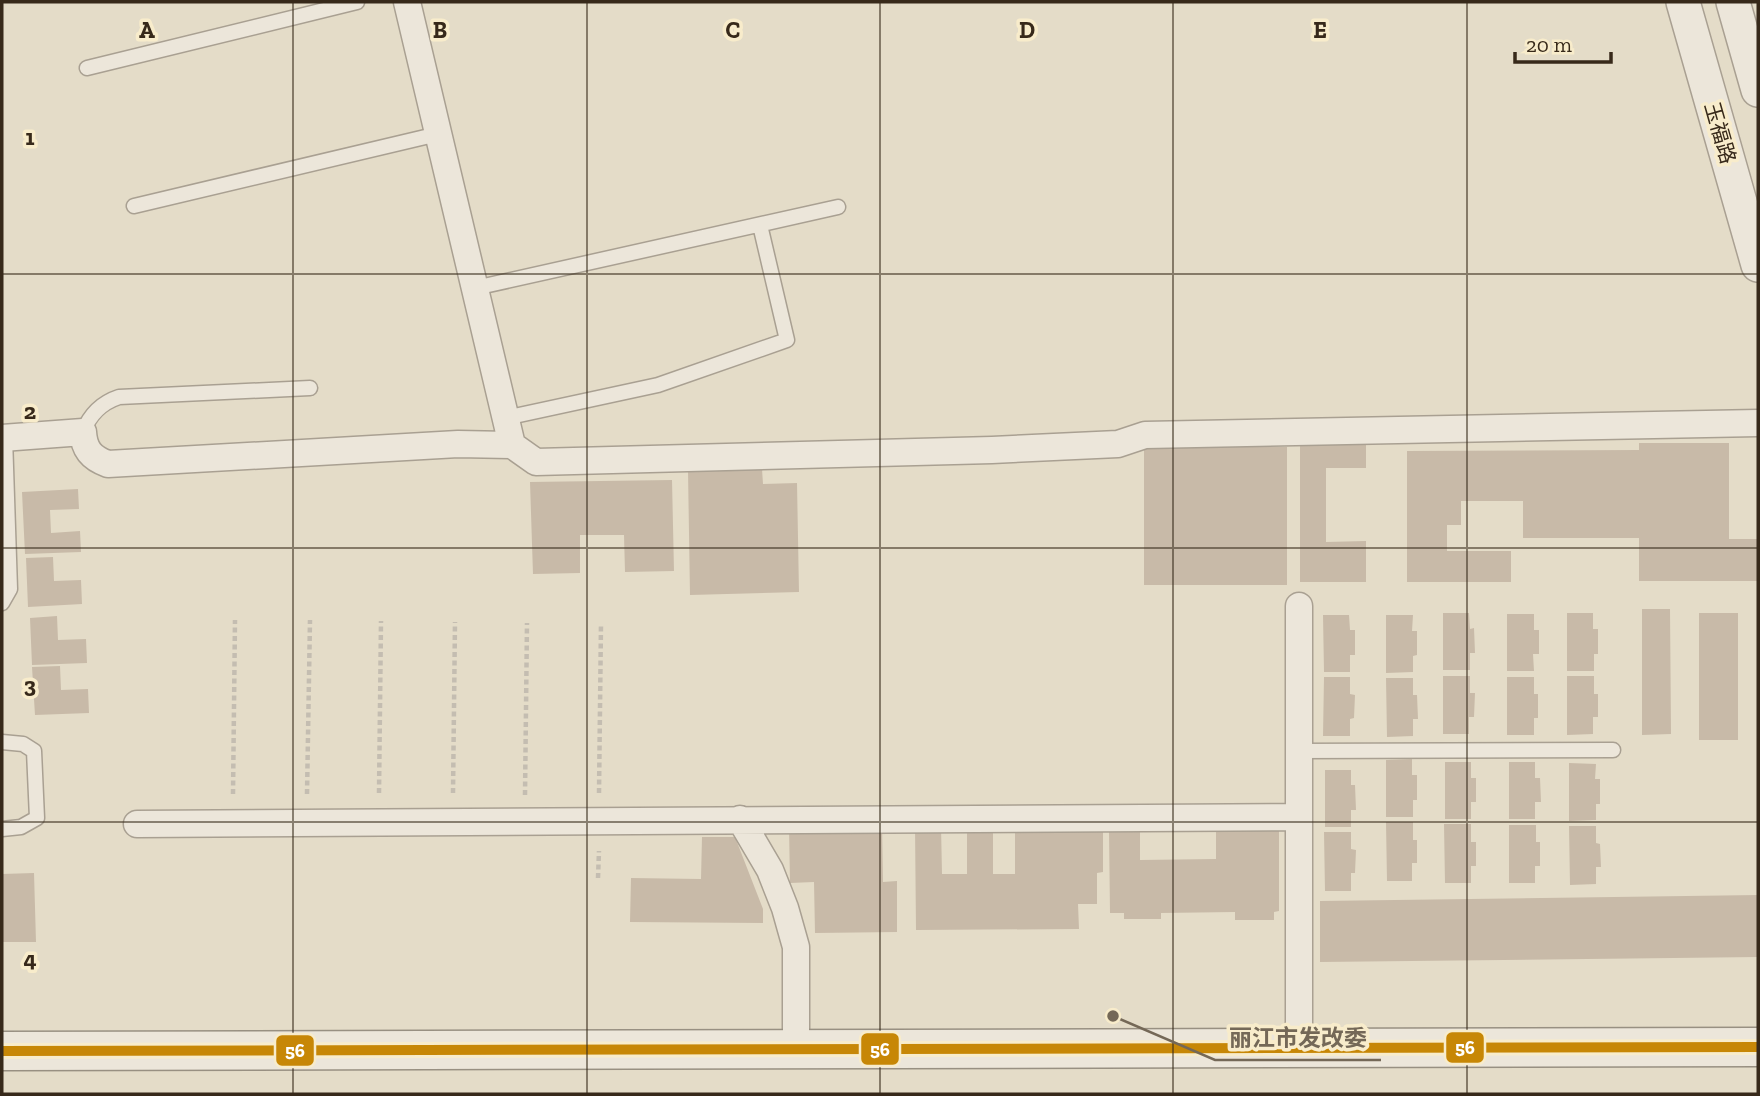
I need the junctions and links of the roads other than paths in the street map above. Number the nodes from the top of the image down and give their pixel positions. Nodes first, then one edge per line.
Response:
1 (357, 2) edge
2 (407, 2) edge
3 (1683, 2) edge
4 (1733, 2) edge
5 (87, 68) dead end
6 (1758, 90) edge
7 (438, 134) junction
8 (134, 206) dead end
9 (838, 207) dead end
10 (760, 225) junction
11 (1758, 265) edge
12 (475, 288) junction
13 (310, 388) dead end
14 (505, 418) junction
15 (1758, 423) edge
16 (83, 432) junction
17 (3, 438) edge
18 (512, 445) junction
19 (2, 603) edge
20 (1299, 607) dead end
21 (2, 742) edge
22 (1613, 750) dead end
23 (1299, 751) junction
24 (1299, 817) junction
25 (740, 819) junction
26 (137, 824) dead end
27 (2, 829) edge
28 (1758, 1047) edge
29 (1299, 1048) junction
30 (796, 1049) junction
31 (2, 1051) edge

1 - 5 lane
2 - 7 street
3 - 11 street, 玉福路
4 - 6 street
7 - 8 lane
7 - 12 street
9 - 10 lane
10 - 12 lane
10 - 14 lane
12 - 14 street
13 - 16 lane
14 - 18 street
15 - 18 street
16 - 17 street
16 - 18 street
17 - 19 lane
20 - 23 street
21 - 27 lane
22 - 23 lane
23 - 24 street
24 - 25 street
24 - 29 street
25 - 26 street
25 - 30 street
28 - 29 main road
29 - 30 main road
30 - 31 main road

